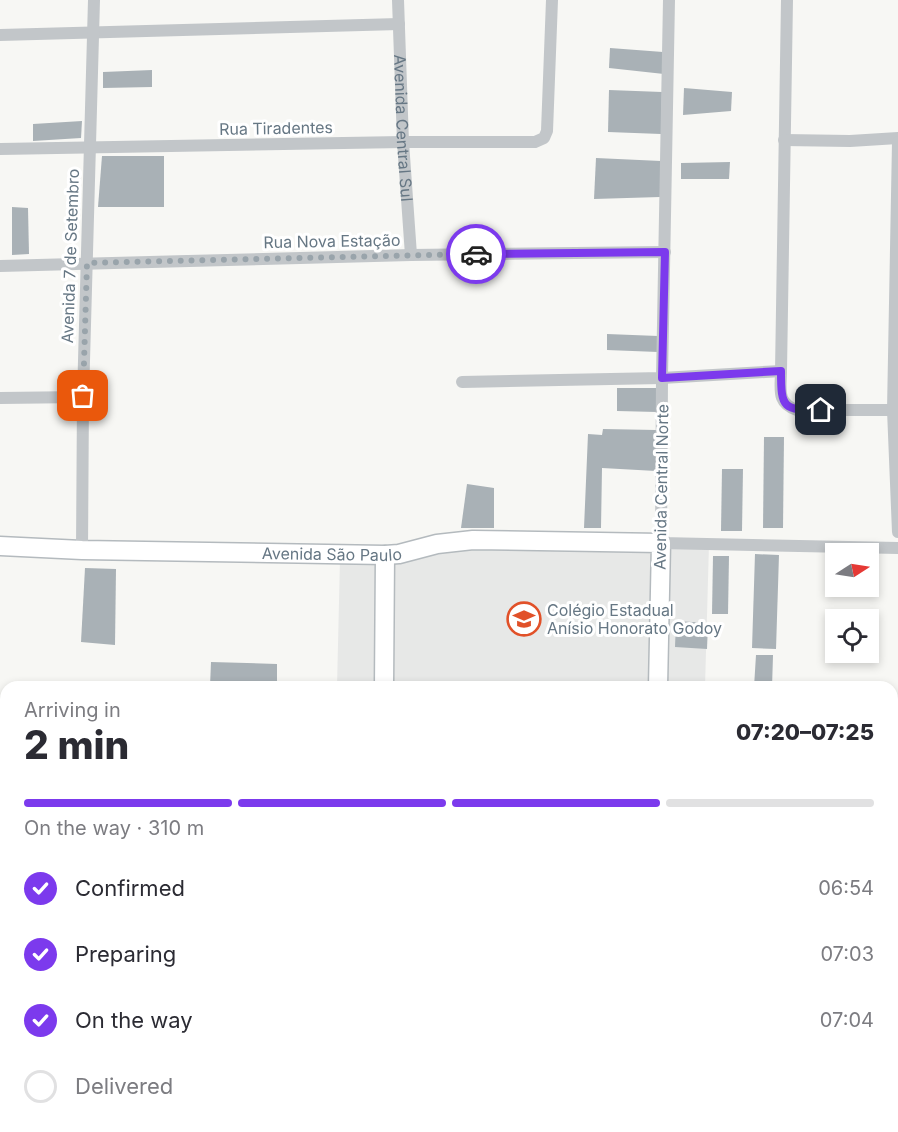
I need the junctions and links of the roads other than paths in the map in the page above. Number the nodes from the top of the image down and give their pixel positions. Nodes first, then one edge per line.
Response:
1 (94, 0) edge
2 (398, 0) edge
3 (552, 0) edge
4 (669, 0) edge
5 (676, 0) edge
6 (787, 0) edge
7 (399, 24) junction
8 (93, 32) junction
9 (0, 35) edge
10 (784, 140) junction
11 (898, 140) edge
12 (403, 142) junction
13 (90, 148) junction
14 (0, 150) edge
15 (665, 252) junction
16 (411, 255) junction
17 (87, 263) junction
18 (0, 266) edge
19 (781, 371) junction
20 (665, 378) junction
21 (462, 382) dead end
22 (83, 396) junction
23 (0, 398) edge
24 (895, 410) edge
25 (898, 532) edge
26 (662, 544) junction
27 (0, 546) edge
28 (898, 548) edge
29 (82, 550) junction
30 (898, 553) edge
31 (385, 555) junction
32 (384, 681) edge
33 (658, 681) edge

1 - 8 street, Avenida 7 de Setembro
2 - 7 street, Avenida Central Sul
3 - 12 street, Rua Tiradentes
4 - 15 street, Avenida Central Norte
5 - 20 street
6 - 10 street
7 - 8 street
7 - 12 street, Avenida Central Sul
8 - 9 street
8 - 13 street, Avenida 7 de Setembro
10 - 11 street
10 - 19 street
11 - 24 street
12 - 13 street, Rua Tiradentes
12 - 16 street, Avenida Central Sul
13 - 14 street, Rua Tiradentes
13 - 17 street, Avenida 7 de Setembro
15 - 16 street, Rua Nova Estação
15 - 20 street, Avenida Central Norte
16 - 17 street, Rua Nova Estação
17 - 18 street, Rua Nova Estação
17 - 22 street, Avenida 7 de Setembro
19 - 20 street
19 - 24 street
20 - 21 street
20 - 26 street, Avenida Central Norte
22 - 23 street
22 - 29 street, Avenida 7 de Setembro
24 - 25 street
26 - 28 street
26 - 30 street
26 - 31 main road, Avenida São Paulo
26 - 33 main road, Avenida Central Norte
27 - 29 main road, Avenida São Paulo
29 - 31 main road, Avenida São Paulo
31 - 32 main road

